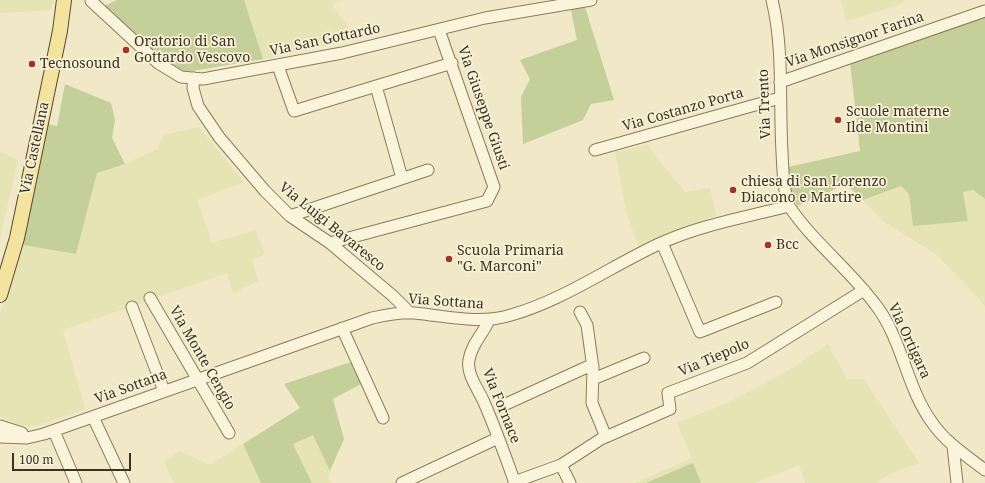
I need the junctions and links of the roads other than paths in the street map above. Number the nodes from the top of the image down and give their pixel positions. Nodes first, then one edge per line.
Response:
1 (64, 0) edge
2 (591, 0) edge
3 (772, 0) edge
4 (91, 1) dead end
5 (985, 11) edge
6 (439, 30) junction
7 (452, 63) junction
8 (278, 66) junction
9 (194, 78) junction
10 (780, 82) junction
11 (376, 86) junction
12 (780, 98) junction
13 (595, 150) dead end
14 (428, 170) dead end
15 (402, 178) junction
16 (789, 206) junction
17 (290, 216) junction
18 (330, 243) junction
19 (662, 243) junction
20 (864, 290) junction
21 (0, 295) edge
22 (150, 298) dead end
23 (776, 302) dead end
24 (132, 307) dead end
25 (580, 312) dead end
26 (410, 313) junction
27 (489, 320) junction
28 (342, 328) junction
29 (644, 358) dead end
30 (593, 366) junction
31 (198, 379) junction
32 (593, 379) junction
33 (164, 391) junction
34 (506, 404) dead end
35 (93, 417) junction
36 (383, 418) dead end
37 (0, 426) edge
38 (53, 431) junction
39 (229, 434) dead end
40 (0, 436) edge
41 (606, 437) junction
42 (498, 438) junction
43 (953, 446) junction
44 (561, 465) junction
45 (985, 470) edge
46 (515, 482) edge
47 (76, 483) edge
48 (124, 483) edge
49 (402, 483) edge
50 (570, 483) edge
51 (958, 483) edge

1 - 21 main road, Via Castellana
2 - 6 street, Via San Gottardo
3 - 10 street, Via Trento
4 - 9 street, Via San Gottardo
5 - 10 street, Via Monsignor Farina
6 - 7 street, Via Giuseppe Giusti
6 - 8 street, Via San Gottardo
7 - 11 street
7 - 18 street, Via Giuseppe Giusti
8 - 9 street, Via San Gottardo
8 - 11 street
9 - 17 street, Via Luigi Bavaresco
10 - 12 street, Via Trento
11 - 15 street
12 - 13 street, Via Costanzo Porta
12 - 16 street, Via Trento
14 - 15 street
15 - 17 street
16 - 19 street, Via Sottana
16 - 20 street, Via Ortigara
17 - 18 street, Via Luigi Bavaresco
18 - 26 street, Via Luigi Bavaresco
19 - 23 street
19 - 27 street, Via Sottana
20 - 41 street, Via Tiepolo
20 - 43 street, Via Ortigara
22 - 31 street, Via Monte Cengio
24 - 33 street
25 - 30 street
26 - 27 street, Via Sottana
26 - 28 street, Via Sottana
27 - 42 street, Via Fornace
28 - 31 street, Via Sottana
28 - 36 street
29 - 32 street
30 - 32 street
30 - 34 street
31 - 33 street, Via Sottana
31 - 39 street, Via Monte Cengio
32 - 41 street
33 - 35 street, Via Sottana
35 - 38 street, Via Sottana
35 - 48 street
37 - 38 street, Via Sottana
38 - 40 street, Via Sottana
38 - 47 street
41 - 44 street, Via Tiepolo
42 - 46 street, Via Fornace
42 - 49 street
43 - 45 street, Via Ortigara
43 - 51 street
44 - 46 street, Via Tiepolo
44 - 50 street

